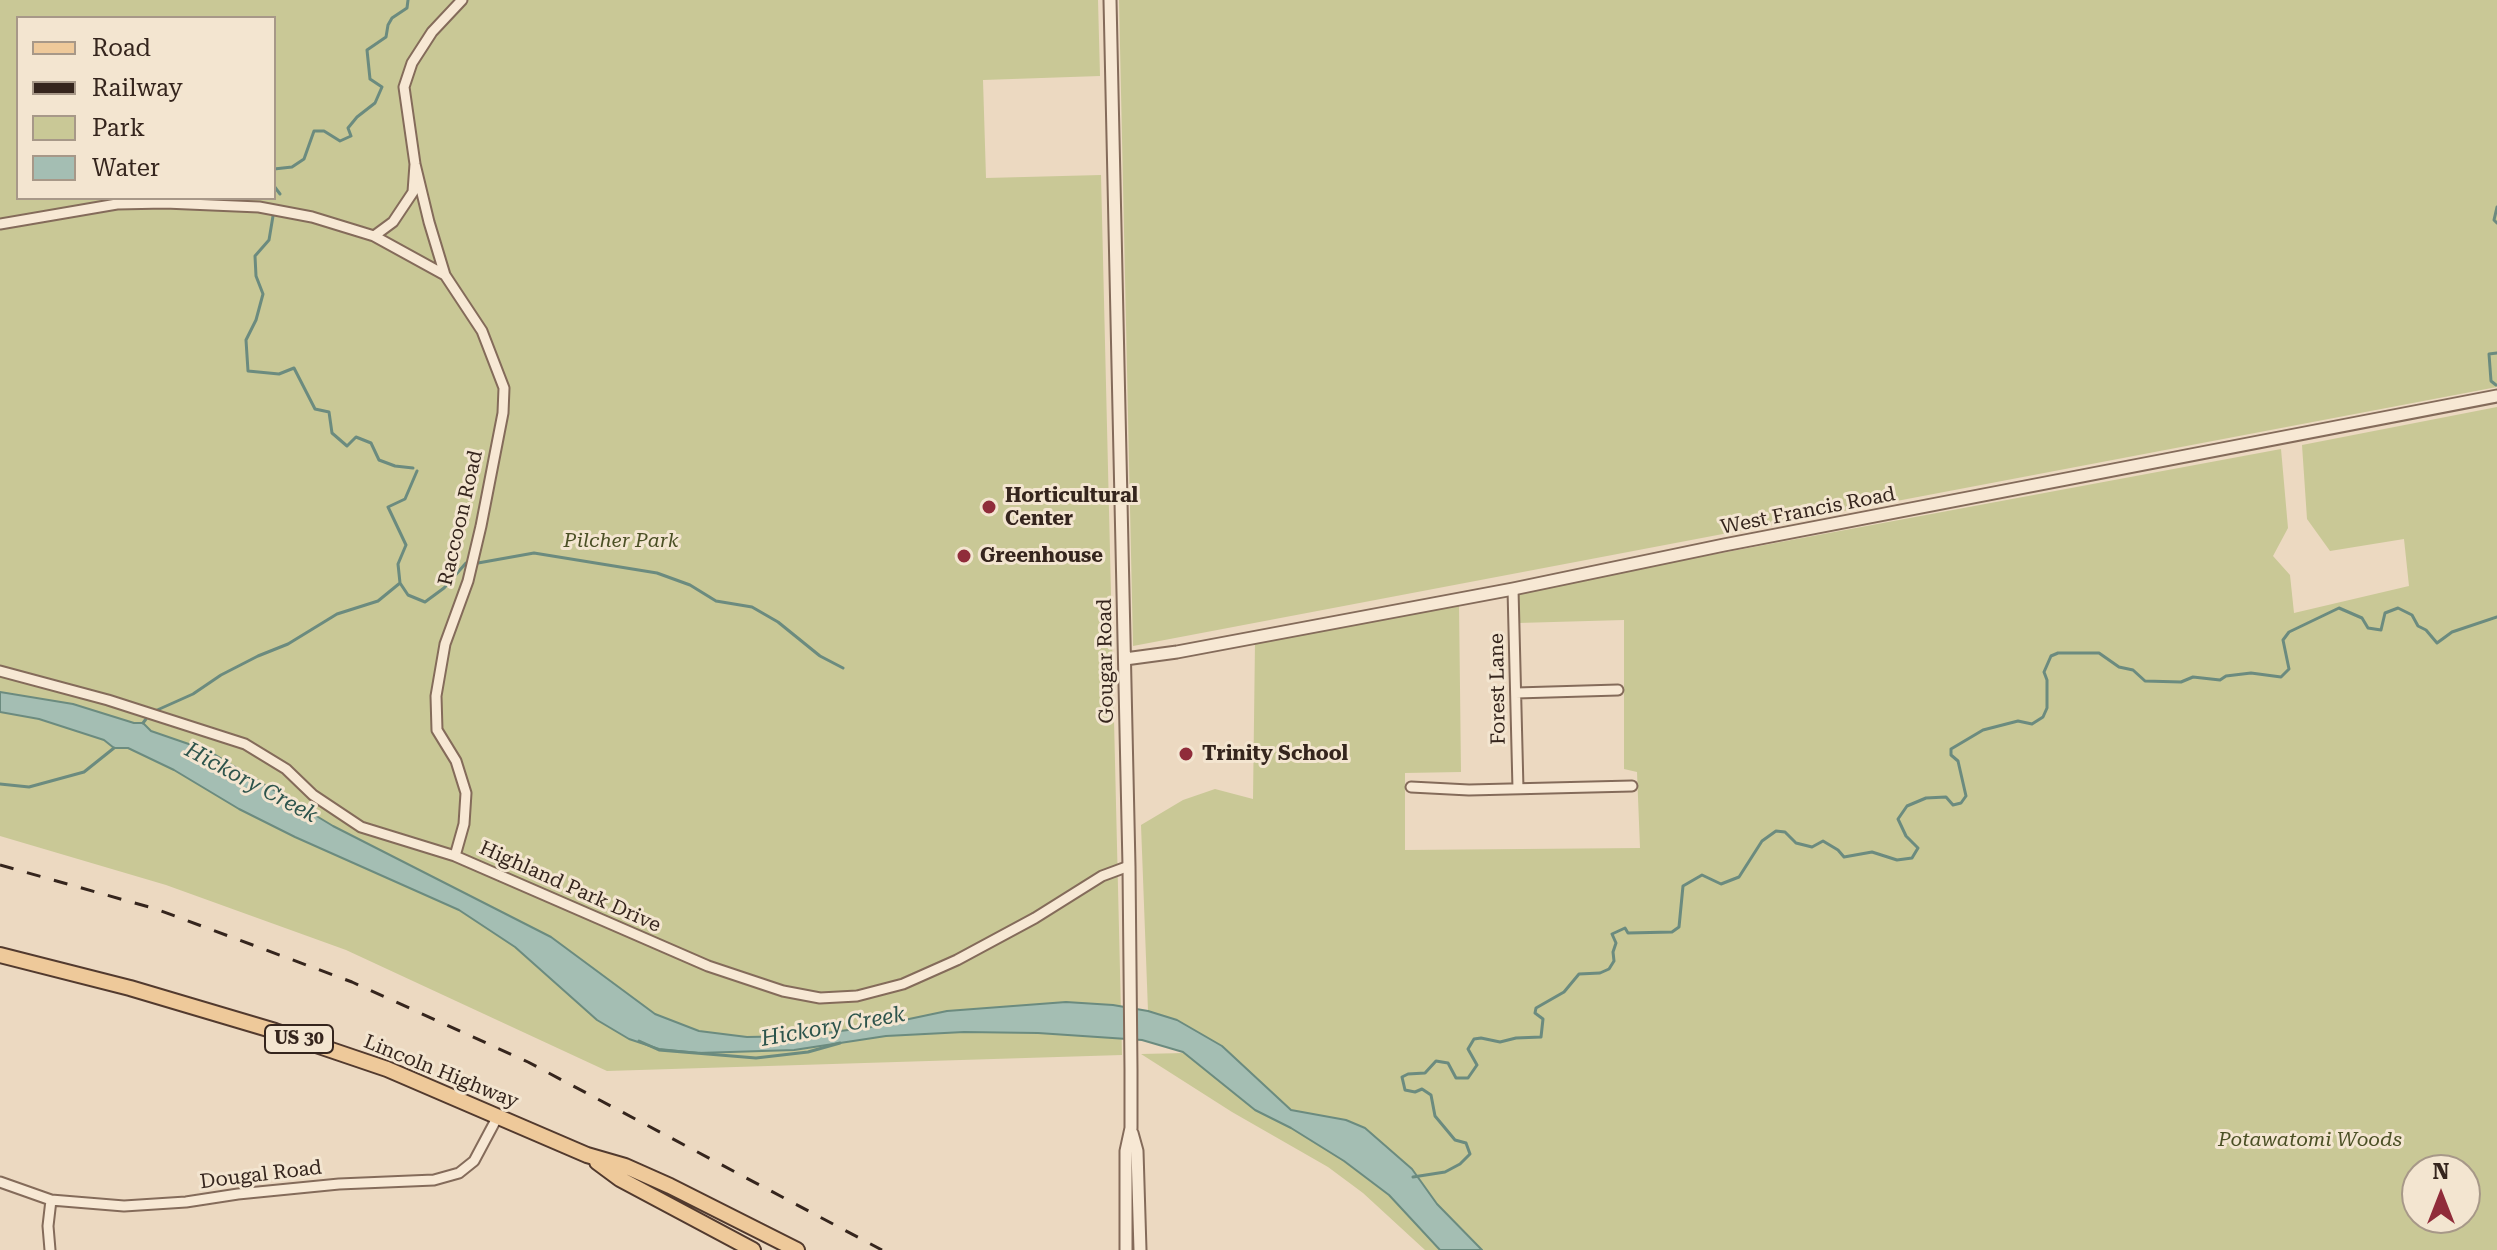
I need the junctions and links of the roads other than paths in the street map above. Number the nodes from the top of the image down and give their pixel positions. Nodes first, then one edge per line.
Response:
1 (462, 0) edge
2 (1110, 0) edge
3 (415, 164) junction
4 (0, 224) edge
5 (374, 236) junction
6 (445, 275) junction
7 (2497, 396) edge
8 (1513, 589) junction
9 (1125, 659) junction
10 (0, 671) edge
11 (1618, 690) dead end
12 (1516, 693) junction
13 (1632, 786) dead end
14 (1411, 787) dead end
15 (1518, 789) junction
16 (455, 856) junction
17 (1129, 866) junction
18 (0, 955) edge
19 (498, 1116) junction
20 (1131, 1128) junction
21 (587, 1155) junction
22 (0, 1182) edge
23 (51, 1200) junction
24 (50, 1250) edge
25 (753, 1250) edge
26 (797, 1250) edge
27 (1126, 1250) edge
28 (1140, 1250) edge

1 - 3 street
2 - 9 street, Gougar Road
3 - 5 street
3 - 6 street
4 - 5 street, Raccoon Road
5 - 6 street, Raccoon Road
6 - 16 street, Raccoon Road
7 - 8 street, West Francis Road
8 - 9 street, West Francis Road
8 - 12 street, Forest Lane
9 - 17 street, Gougar Road
10 - 16 street, Highland Park Drive
11 - 12 street
12 - 15 street, Forest Lane
13 - 15 street
14 - 15 street
16 - 17 street, Highland Park Drive
17 - 20 street, Gougar Road
18 - 19 main road, Lincoln Highway / US 30
19 - 21 main road, Lincoln Highway / US 30
19 - 23 street, Dougal Road
20 - 27 street, Gougar Road
20 - 28 street, Gougar Road
21 - 25 main road, Lincoln Highway / US 30
21 - 26 main road, Lincoln Highway / US 30
22 - 23 street, Dougal Road
23 - 24 street

